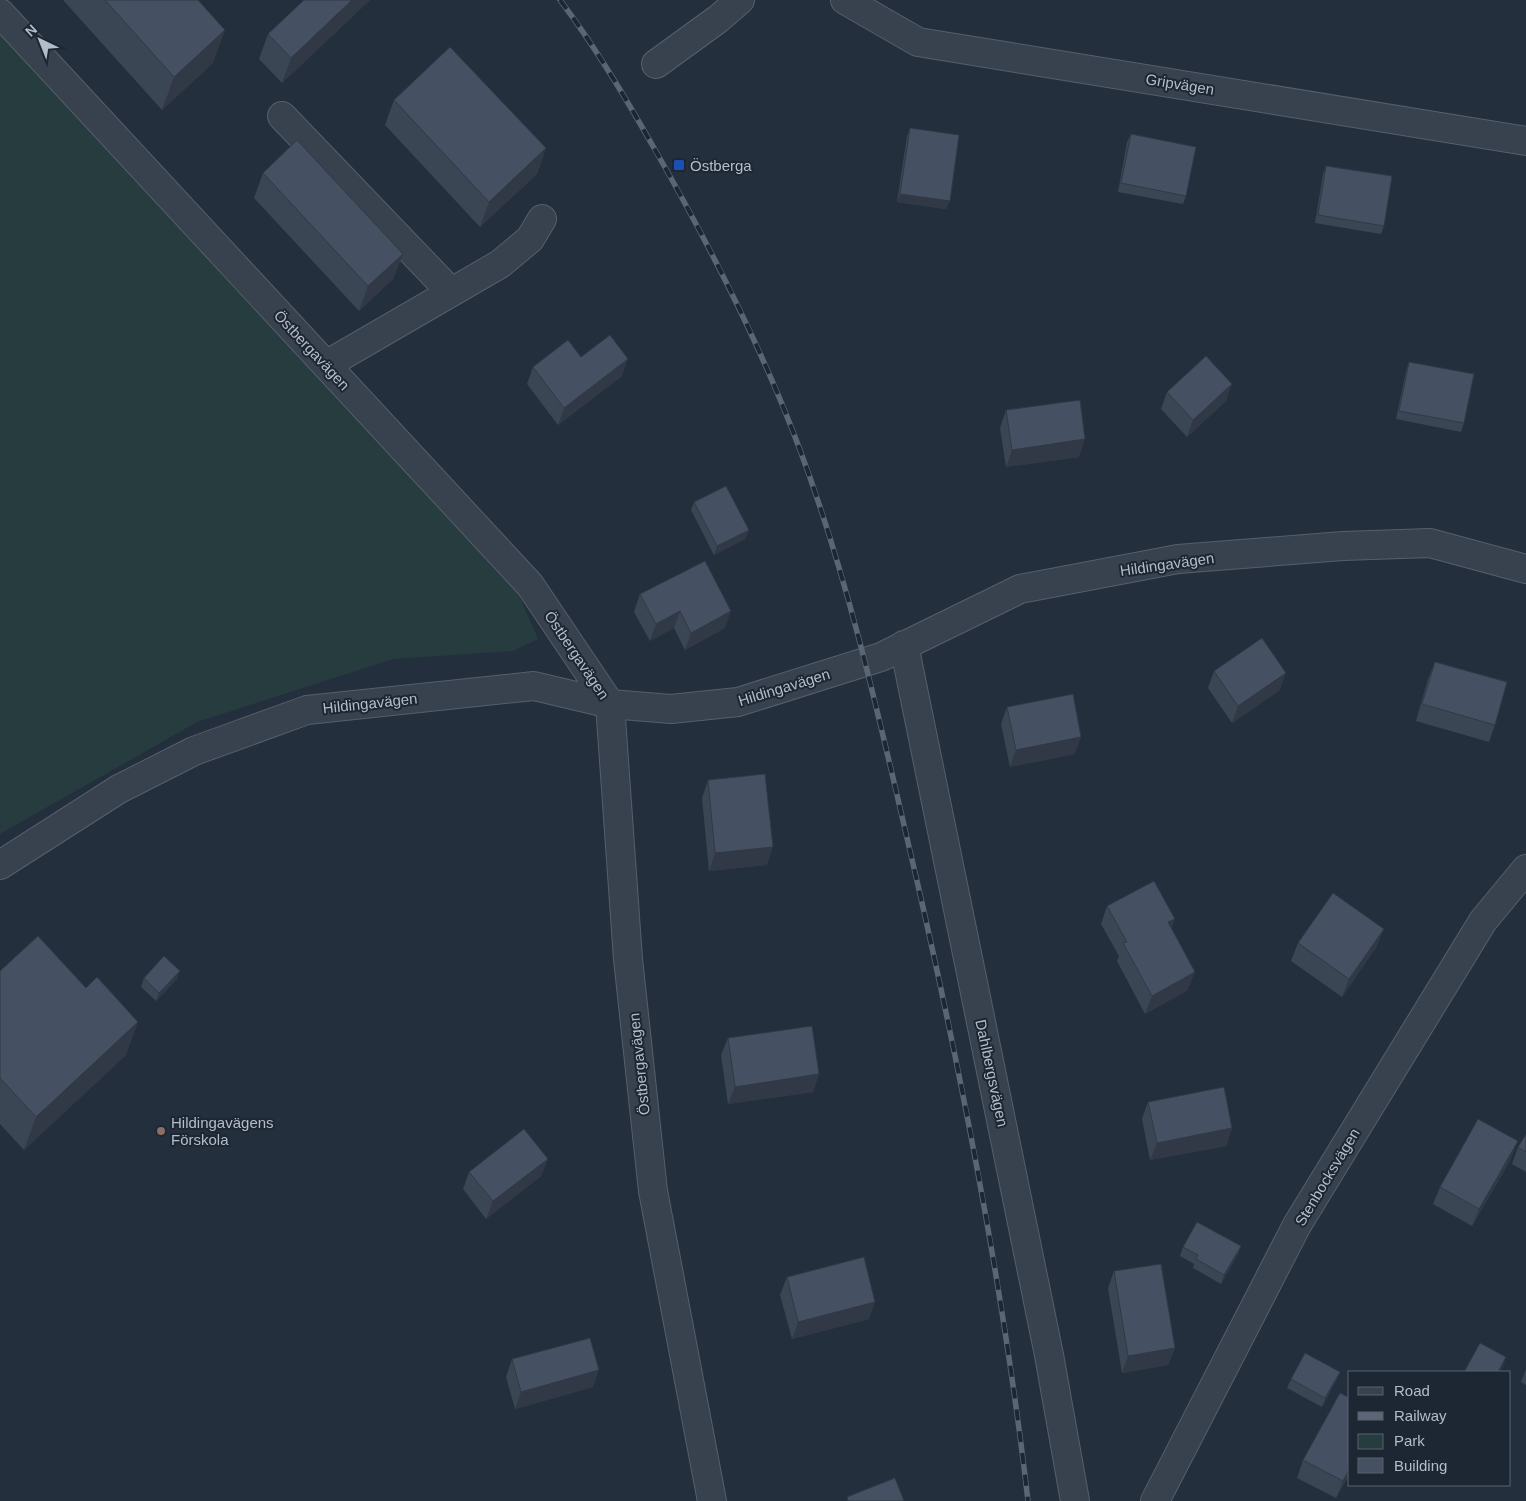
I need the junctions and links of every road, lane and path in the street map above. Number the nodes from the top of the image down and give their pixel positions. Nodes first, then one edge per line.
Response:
1 (740, 0) edge
2 (845, 0) edge
3 (0, 13) edge
4 (656, 64) dead end
5 (282, 116) dead end
6 (1526, 141) edge
7 (542, 218) dead end
8 (451, 292) junction
9 (326, 365) junction
10 (1526, 570) edge
11 (904, 645) junction
12 (610, 704) junction
13 (0, 865) edge
14 (1526, 869) edge
15 (712, 1501) edge
16 (1075, 1501) edge
17 (1155, 1501) edge

1 - 4 street
2 - 6 street, Gripvägen
3 - 9 street, Östbergavägen
5 - 8 street
7 - 8 street
8 - 9 street
9 - 12 street, Östbergavägen
10 - 11 street, Hildingavägen
11 - 12 street, Hildingavägen
11 - 16 street, Dahlbergsvägen
12 - 13 street, Hildingavägen
12 - 15 street, Östbergavägen
14 - 17 street, Stenbocksvägen

